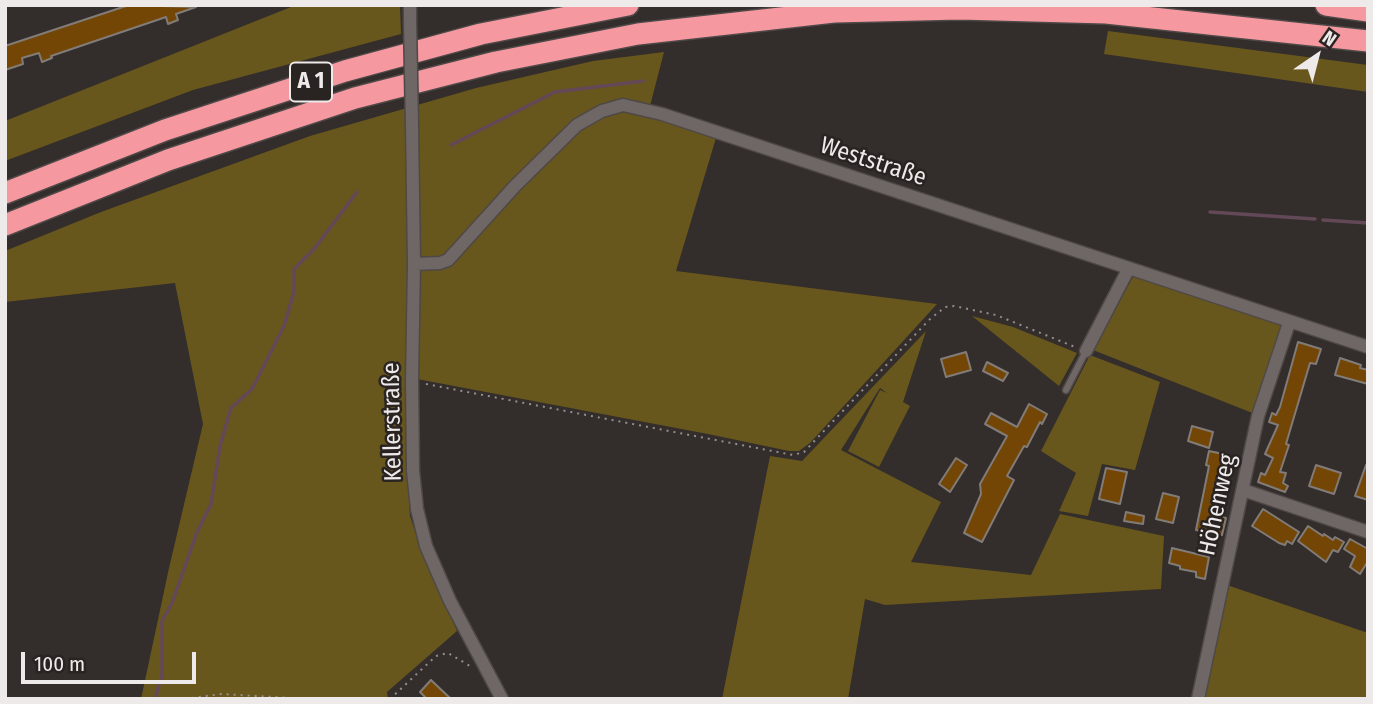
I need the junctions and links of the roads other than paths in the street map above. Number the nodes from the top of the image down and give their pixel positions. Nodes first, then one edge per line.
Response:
1 (410, 5) edge
2 (628, 5) edge
3 (1326, 5) edge
4 (1368, 11) edge
5 (1368, 41) edge
6 (5, 193) edge
7 (5, 225) edge
8 (414, 264) junction
9 (1129, 268) junction
10 (1289, 323) junction
11 (1368, 347) edge
12 (1086, 351) joint
13 (1066, 390) dead end
14 (1243, 490) junction
15 (1368, 532) edge
16 (502, 699) edge
17 (1198, 699) edge

1 - 8 street, Kellerstraße, bridge
2 - 6 highway, A 1
3 - 4 highway
5 - 7 highway, A 1
8 - 9 street, Weststraße
8 - 16 street, Kellerstraße
9 - 10 street, Weststraße
9 - 12 street
10 - 11 street, Weststraße
10 - 14 street, Höhenweg
12 - 13 lane
14 - 15 street
14 - 17 street, Höhenweg

